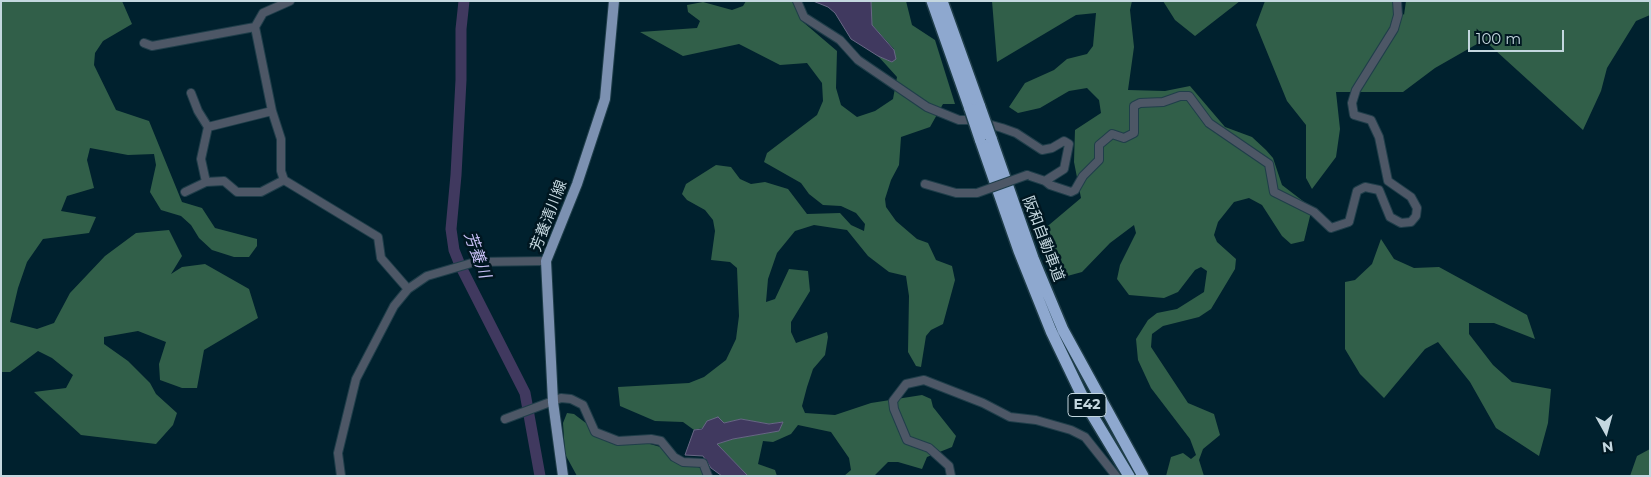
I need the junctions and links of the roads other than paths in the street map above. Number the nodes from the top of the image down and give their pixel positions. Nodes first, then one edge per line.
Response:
1 (290, 1) edge
2 (614, 1) edge
3 (797, 1) edge
4 (932, 1) edge
5 (942, 1) edge
6 (1397, 1) edge
7 (255, 27) junction
8 (144, 42) dead end
9 (191, 93) dead end
10 (975, 108) junction
11 (272, 111) junction
12 (208, 127) junction
13 (284, 180) junction
14 (1045, 181) junction
15 (206, 182) junction
16 (925, 184) dead end
17 (185, 192) dead end
18 (1024, 250) junction
19 (546, 261) junction
20 (408, 289) junction
21 (549, 404) junction
22 (505, 419) dead end
23 (340, 476) edge
24 (563, 476) edge
25 (708, 476) edge
26 (951, 476) edge
27 (1116, 476) edge
28 (1129, 476) edge
29 (1143, 476) edge

1 - 7 street
2 - 19 main road, 芳養清川線
3 - 14 street
4 - 10 highway, 阪和自動車道 / E42
5 - 10 highway, 阪和自動車道 / E42
6 - 14 street
7 - 8 street
7 - 11 street
9 - 12 street
10 - 18 highway, 阪和自動車道 / E42, bridge
11 - 12 street
11 - 13 street
12 - 15 street
13 - 15 street
13 - 20 street
14 - 16 street, bridge
15 - 17 street
18 - 28 highway, 阪和自動車道 / E42
18 - 29 highway, 阪和自動車道 / E42
19 - 20 street
19 - 21 main road, 芳養清川線
20 - 23 street
21 - 22 street
21 - 24 main road, 芳養清川線
21 - 25 street
26 - 27 street

